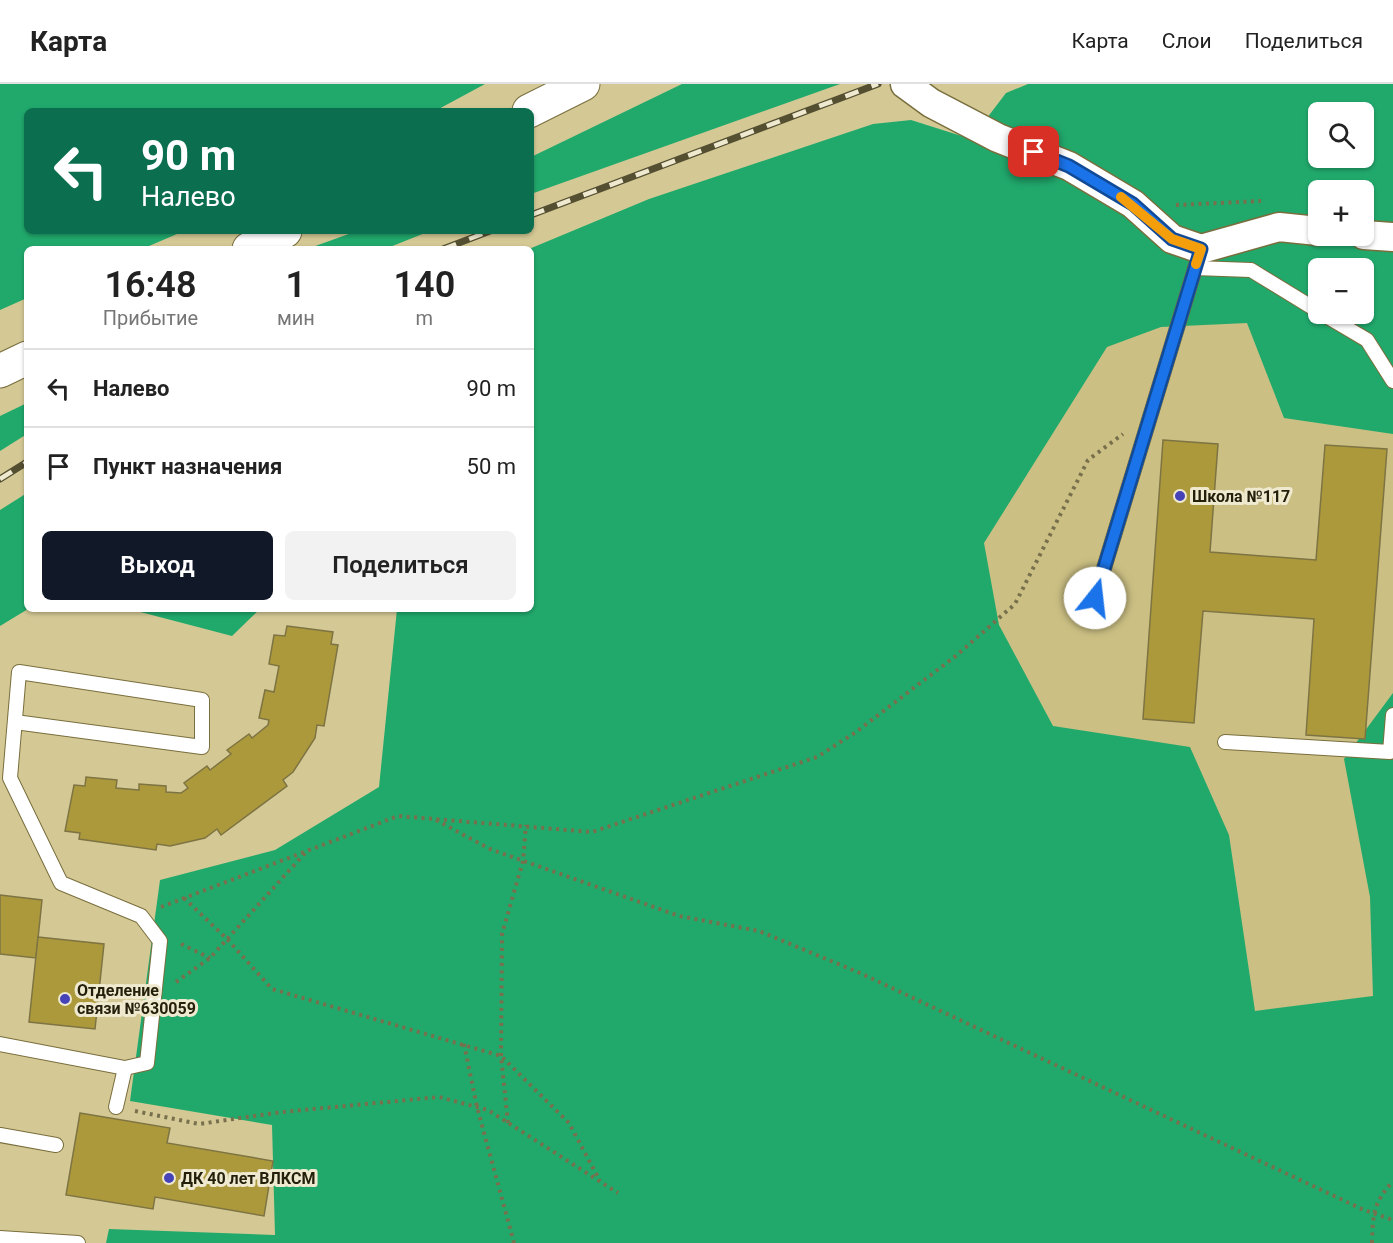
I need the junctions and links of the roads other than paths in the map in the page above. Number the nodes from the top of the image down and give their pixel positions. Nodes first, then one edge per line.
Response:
1 (583, 84) edge
2 (905, 84) edge
3 (534, 108) edge
4 (1308, 230) edge
5 (279, 234) edge
6 (1374, 236) edge
7 (1393, 237) edge
8 (255, 246) edge
9 (1198, 258) junction
10 (1308, 305) edge
11 (1340, 324) edge
12 (24, 359) edge
13 (0, 371) edge
14 (1393, 381) edge
15 (1095, 598) dead end
16 (1393, 715) edge
17 (15, 722) junction
18 (1225, 742) dead end
19 (0, 1044) edge
20 (125, 1068) junction
21 (116, 1107) road end
22 (0, 1135) edge
23 (56, 1145) dead end
24 (0, 1238) edge
25 (78, 1243) edge

1 - 3 street
2 - 9 street
4 - 9 street
5 - 8 street
6 - 7 street
9 - 10 lane
9 - 15 lane
11 - 14 lane
12 - 13 street
16 - 18 lane
17 - 17 lane
17 - 20 lane
19 - 20 lane
20 - 21 lane
22 - 23 lane
24 - 25 lane

